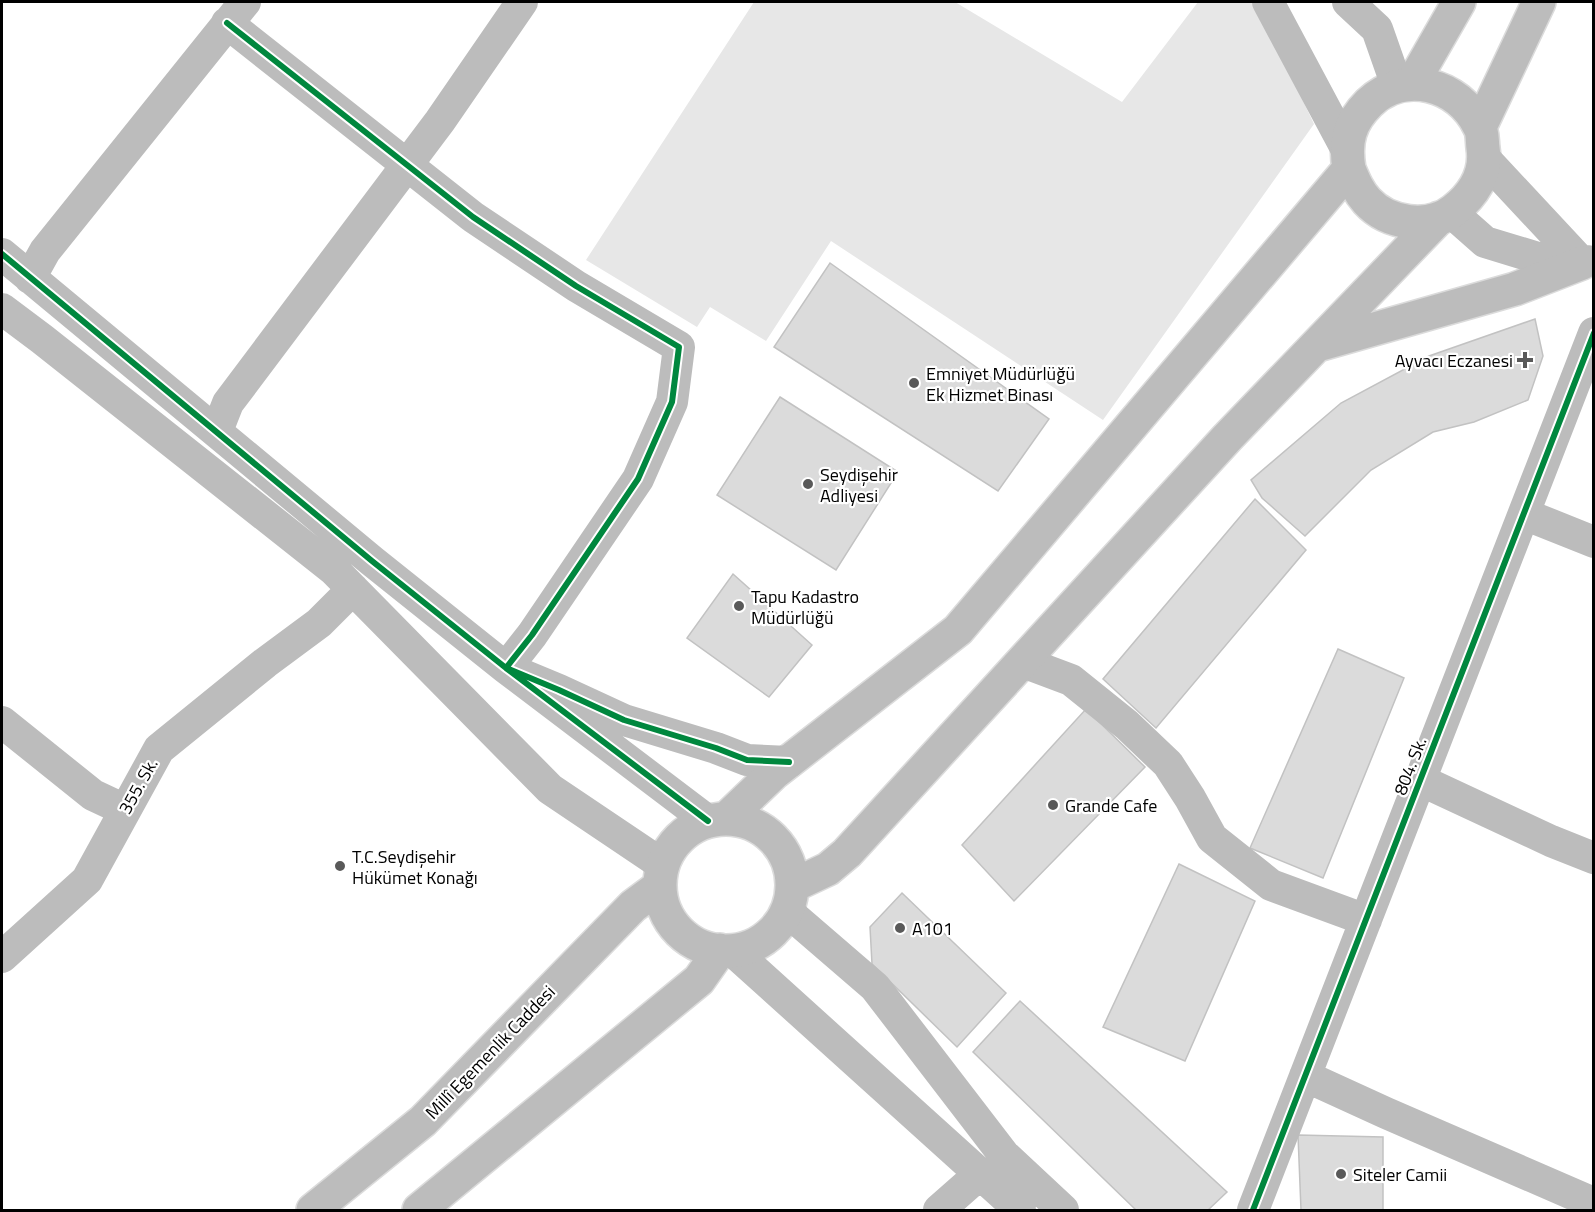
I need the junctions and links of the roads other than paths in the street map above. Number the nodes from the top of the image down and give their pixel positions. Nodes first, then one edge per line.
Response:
1 (522, 2) edge
2 (1268, 2) edge
3 (1348, 2) edge
4 (1459, 2) edge
5 (1539, 2) edge
6 (236, 12) edge
7 (1404, 85) junction
8 (1480, 127) junction
9 (1485, 159) junction
10 (1348, 160) junction
11 (408, 165) junction
12 (1445, 215) junction
13 (2, 254) edge
14 (1588, 261) edge
15 (30, 278) junction
16 (2, 309) edge
17 (1593, 333) edge
18 (1317, 345) junction
19 (217, 431) junction
20 (1524, 514) junction
21 (1593, 542) edge
22 (353, 589) junction
23 (1023, 662) junction
24 (506, 668) junction
25 (2, 722) edge
26 (789, 762) junction
27 (1420, 780) junction
28 (125, 810) junction
29 (718, 819) junction
30 (1593, 858) edge
31 (661, 876) junction
32 (790, 899) junction
33 (1366, 920) junction
34 (727, 951) junction
35 (2, 957) edge
36 (1305, 1076) junction
37 (981, 1173) junction
38 (1591, 1204) edge
39 (313, 1210) edge
40 (419, 1210) edge
41 (939, 1210) edge
42 (1020, 1210) edge
43 (1063, 1210) edge
44 (1253, 1210) edge

1 - 11 street
2 - 10 street
3 - 7 street
4 - 7 main road
5 - 8 main road
6 - 11 street
6 - 15 street
7 - 8 main road
7 - 10 main road
8 - 9 main road
9 - 12 main road
9 - 14 street
10 - 12 main road
10 - 26 main road
11 - 19 street
11 - 24 street
12 - 14 street
12 - 18 main road
13 - 15 street
14 - 18 main road
15 - 19 street
16 - 22 street
17 - 20 street, 804. Sk.
18 - 23 main road
19 - 24 street
20 - 21 street
20 - 27 street, 804. Sk.
22 - 28 street, 355. Sk.
22 - 31 street
23 - 32 main road
23 - 33 street
24 - 26 street
24 - 29 street
25 - 28 street
26 - 29 main road
27 - 30 street
27 - 33 street, 804. Sk.
28 - 35 street, 355. Sk.
29 - 31 main road
29 - 32 main road
31 - 34 main road
31 - 39 main road, Millî Egemenlik Caddesi
32 - 34 main road
32 - 43 street
33 - 36 street, 804. Sk.
34 - 37 street
34 - 40 main road
36 - 38 street
36 - 44 street, 804. Sk.
37 - 41 street
37 - 42 street

